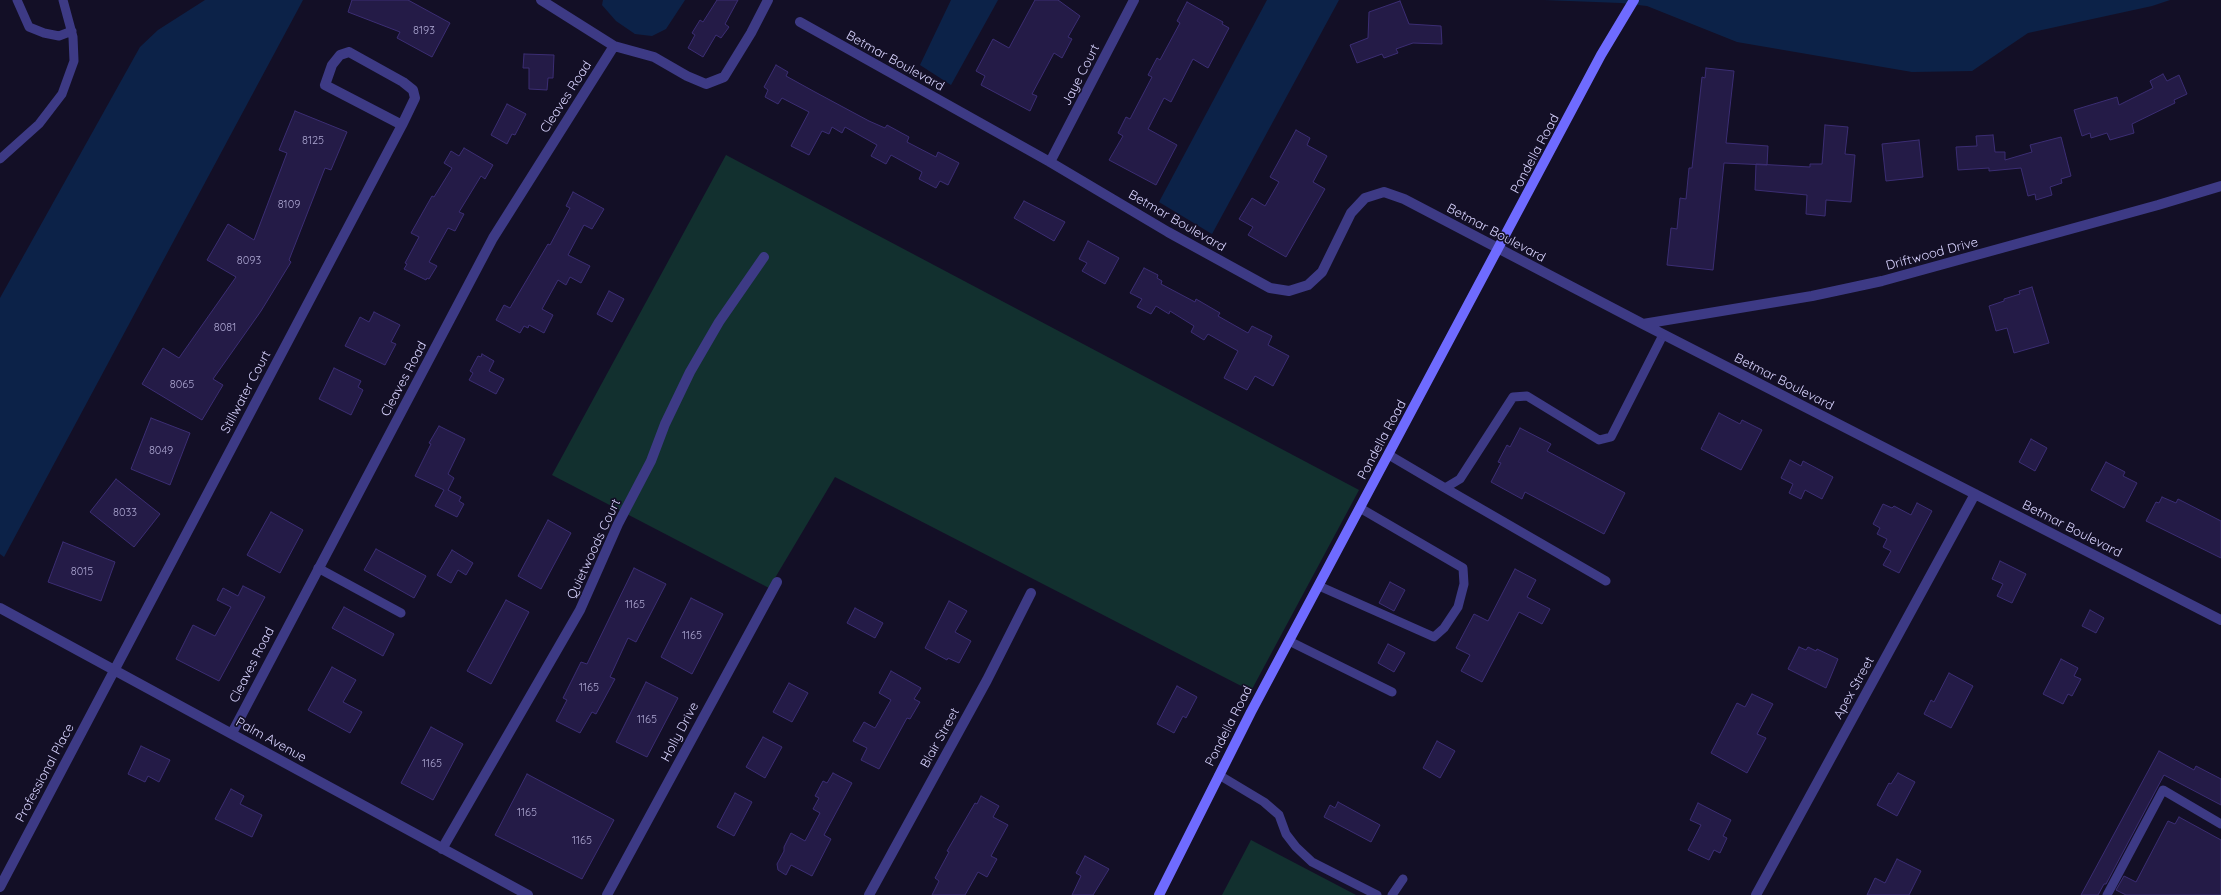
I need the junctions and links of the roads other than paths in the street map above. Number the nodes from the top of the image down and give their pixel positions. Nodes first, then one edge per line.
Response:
1 (17, 0) edge
2 (63, 0) edge
3 (541, 0) edge
4 (768, 0) edge
5 (1134, 0) edge
6 (1634, 0) edge
7 (800, 22) dead end
8 (72, 31) junction
9 (614, 46) junction
10 (402, 125) junction
11 (0, 159) edge
12 (1050, 162) junction
13 (2221, 186) edge
14 (1499, 249) junction
15 (764, 257) dead end
16 (1643, 324) junction
17 (1663, 335) junction
18 (1388, 455) junction
19 (1445, 488) junction
20 (1975, 494) junction
21 (1360, 508) junction
22 (318, 568) junction
23 (1606, 580) dead end
24 (777, 582) dead end
25 (1319, 586) junction
26 (1031, 593) dead end
27 (0, 608) edge
28 (401, 613) dead end
29 (2221, 620) edge
30 (1289, 641) junction
31 (115, 672) junction
32 (1392, 692) dead end
33 (232, 733) junction
34 (1219, 775) junction
35 (2221, 824) edge
36 (442, 849) junction
37 (1403, 879) dead end
38 (0, 887) edge
39 (528, 895) edge
40 (607, 895) edge
41 (869, 895) edge
42 (1159, 895) edge
43 (1377, 895) edge
44 (1392, 895) edge
45 (1756, 895) edge
46 (2107, 895) edge

1 - 8 lane
2 - 8 lane
3 - 9 street
4 - 9 street
5 - 12 street, Jaye Court
6 - 14 main road, Pondella Road
7 - 12 street, Betmar Boulevard
8 - 11 lane
9 - 22 street, Cleaves Road
10 - 10 street, Stillwater Court
10 - 31 street, Stillwater Court
12 - 14 street, Betmar Boulevard
13 - 16 street, Driftwood Drive
14 - 16 street, Betmar Boulevard
14 - 18 main road, Pondella Road
15 - 36 street, Quietwoods Court
16 - 17 street, Betmar Boulevard
17 - 19 lane
17 - 20 street, Betmar Boulevard
18 - 19 lane
18 - 21 main road, Pondella Road
19 - 23 lane
20 - 29 street, Betmar Boulevard
20 - 45 street, Apex Street
21 - 25 main road, Pondella Road
21 - 25 lane
22 - 28 lane
22 - 33 street, Cleaves Road
24 - 40 street, Holly Drive
25 - 30 main road, Pondella Road
26 - 41 street, Blair Street
27 - 31 street, Palm Avenue
30 - 32 lane
30 - 34 main road, Pondella Road
31 - 33 street, Palm Avenue
31 - 38 street, Professional Place
33 - 36 street, Palm Avenue
34 - 42 main road, Pondella Road
34 - 43 lane
35 - 46 lane
36 - 39 street, Palm Avenue
37 - 44 lane

